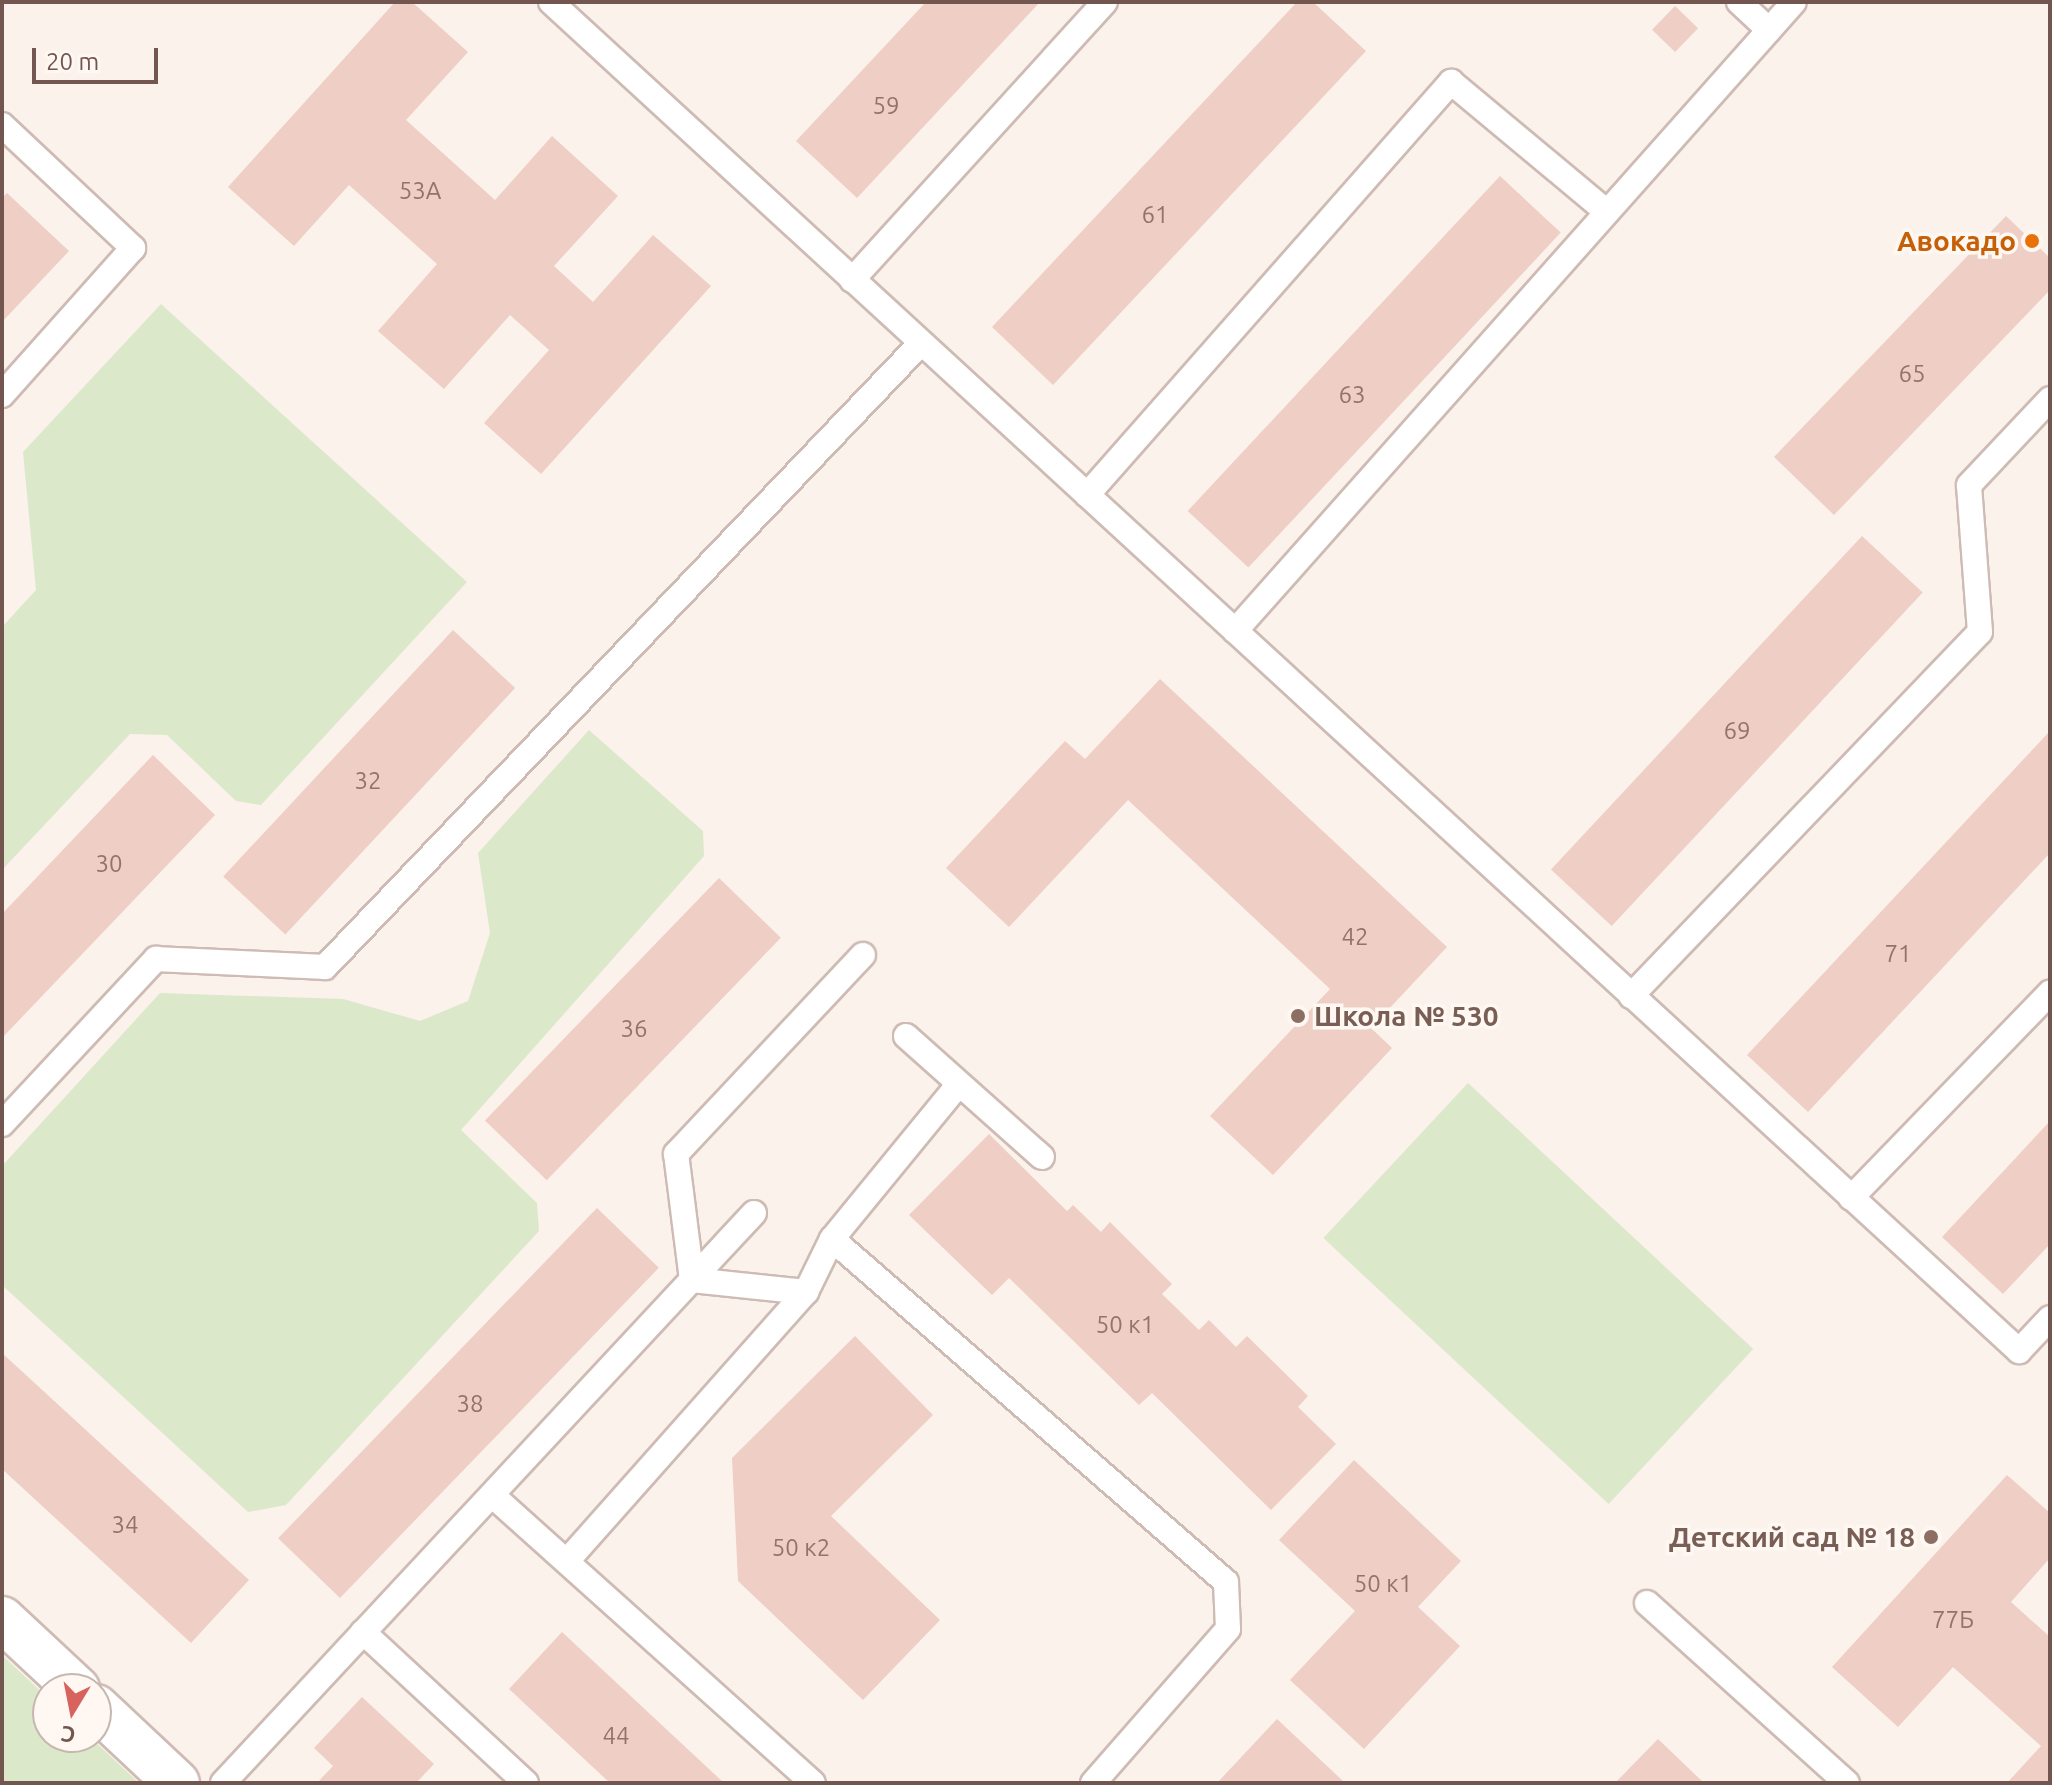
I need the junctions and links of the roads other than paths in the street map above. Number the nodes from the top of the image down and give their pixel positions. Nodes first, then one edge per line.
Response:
1 (551, 2) edge
2 (1105, 2) edge
3 (1739, 2) edge
4 (1794, 2) edge
5 (1769, 30) junction
6 (2, 125) edge
7 (1607, 212) junction
8 (852, 280) junction
9 (921, 343) junction
10 (2, 395) edge
11 (2050, 399) edge
12 (1087, 495) junction
13 (1235, 631) junction
14 (863, 955) dead end
15 (2050, 993) edge
16 (1631, 996) junction
17 (906, 1036) dead end
18 (959, 1084) junction
19 (2, 1124) edge
20 (1042, 1157) dead end
21 (1851, 1198) junction
22 (754, 1213) dead end
23 (832, 1239) junction
24 (692, 1280) junction
25 (806, 1292) junction
26 (2050, 1318) edge
27 (492, 1495) junction
28 (567, 1561) junction
29 (1647, 1603) dead end
30 (2, 1619) edge
31 (363, 1632) junction
32 (60, 1673) edge
33 (112, 1722) edge
34 (177, 1783) edge
35 (223, 1783) edge
36 (526, 1783) edge
37 (813, 1783) edge
38 (1093, 1783) edge
39 (1847, 1783) edge

1 - 8 lane
2 - 8 lane
3 - 5 lane
4 - 5 lane
5 - 7 lane
6 - 10 lane
7 - 12 lane
7 - 13 lane
8 - 9 lane
9 - 12 lane
9 - 19 lane
11 - 16 lane
12 - 13 lane
13 - 16 lane
14 - 24 lane
15 - 21 lane
16 - 21 lane
17 - 18 lane
18 - 20 lane
18 - 23 lane
21 - 26 lane
22 - 24 lane
23 - 25 lane
23 - 38 lane
24 - 25 lane
24 - 27 lane
25 - 28 lane
27 - 28 lane
27 - 31 lane
28 - 37 lane
29 - 39 lane
30 - 32 street
31 - 35 lane
31 - 36 lane
33 - 34 street

